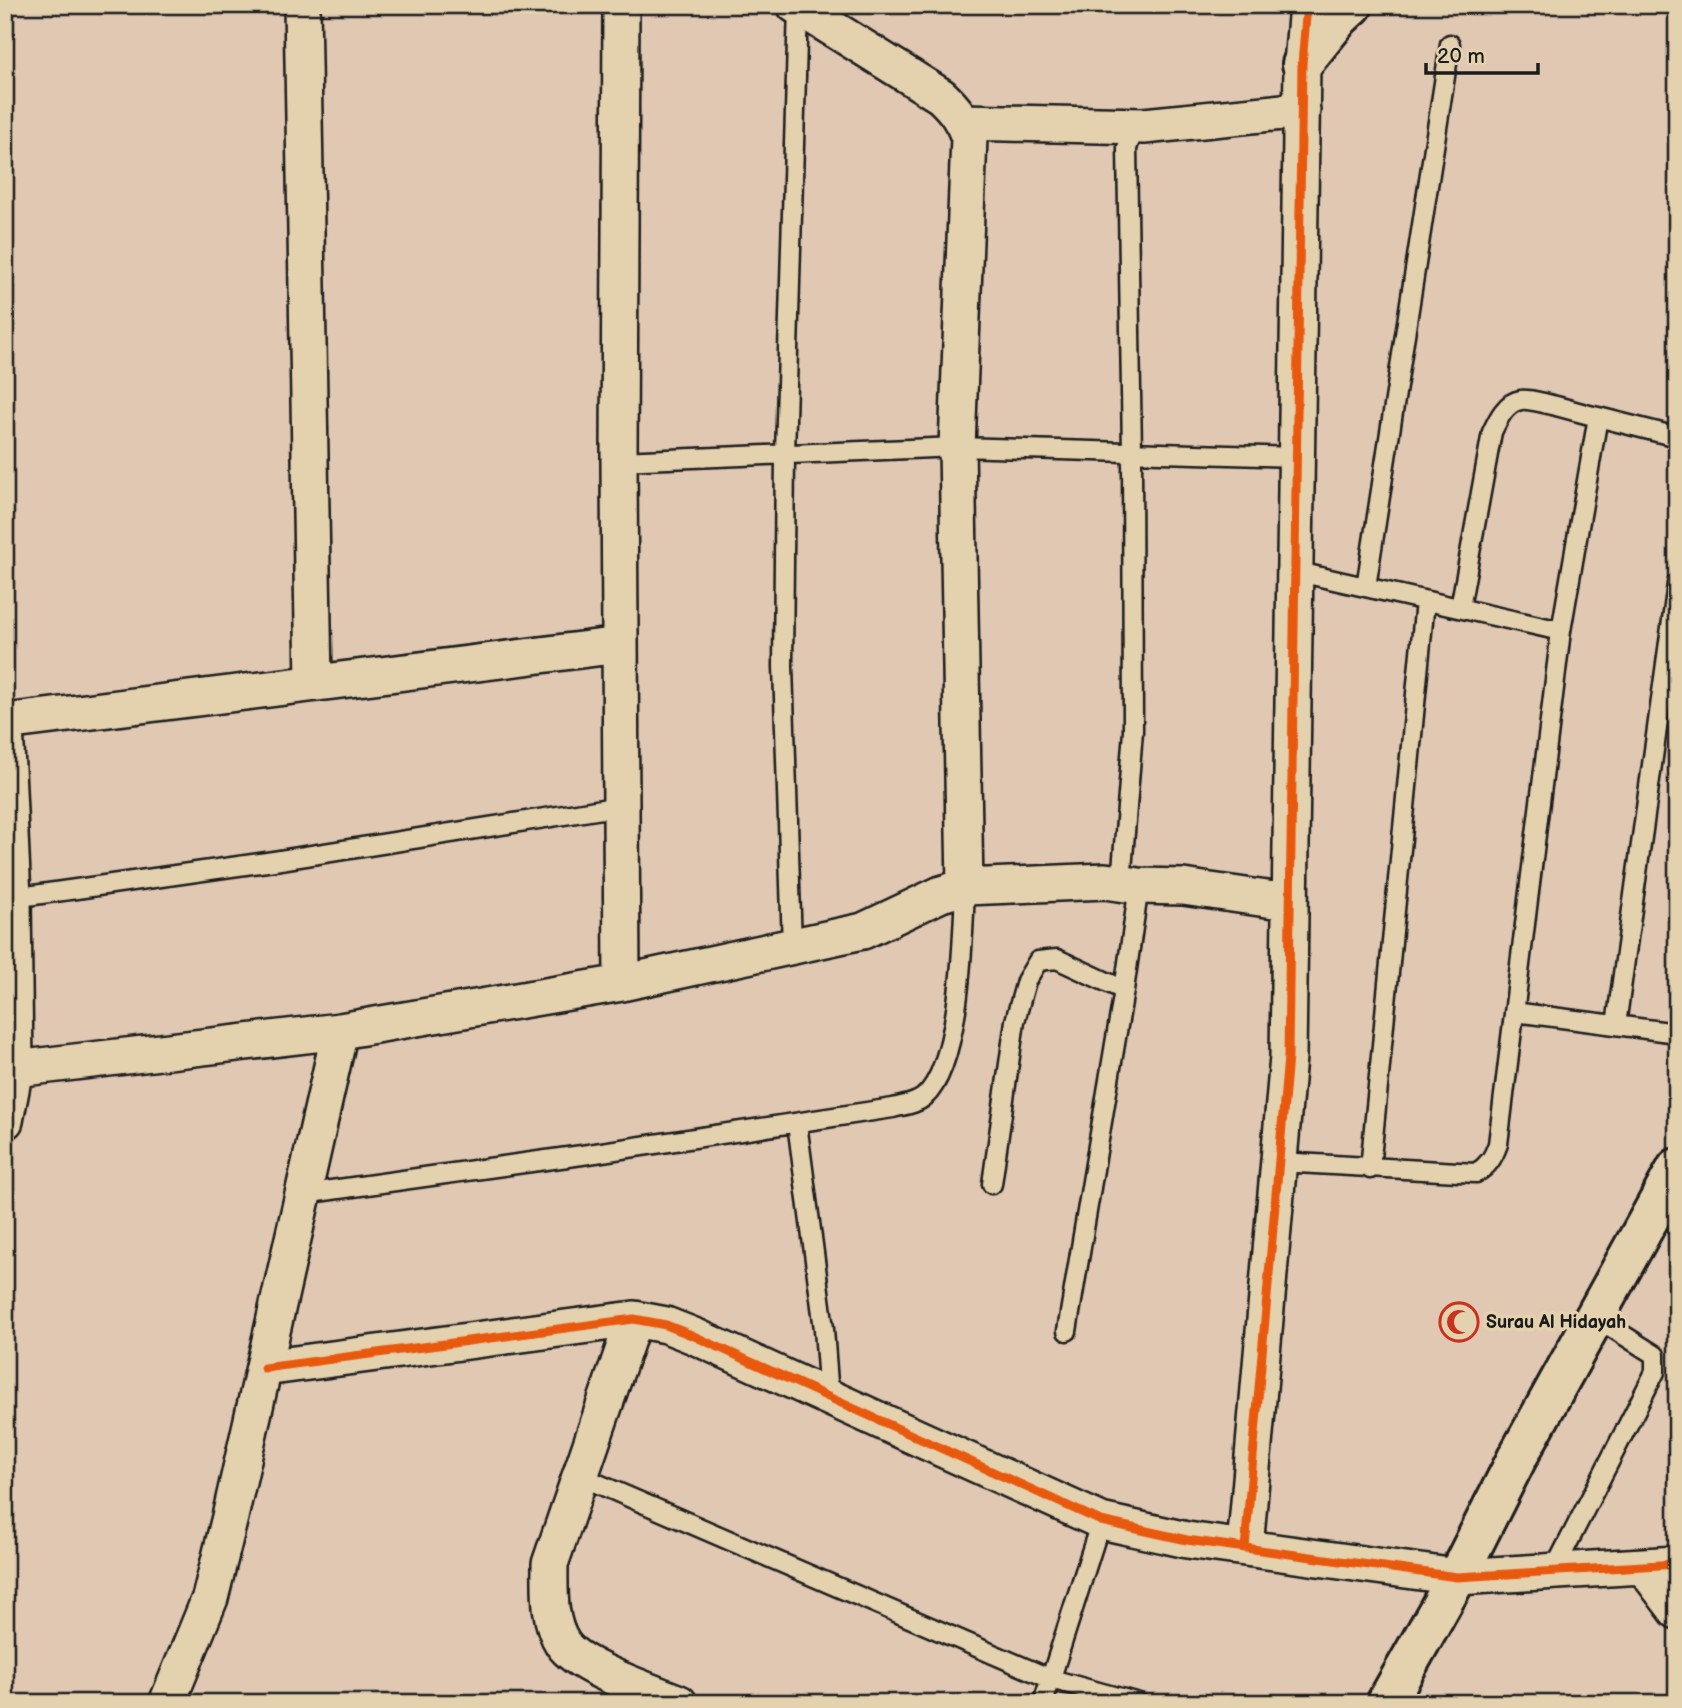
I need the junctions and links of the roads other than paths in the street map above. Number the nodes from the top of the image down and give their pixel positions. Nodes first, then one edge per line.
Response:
1 (302, 5) edge
2 (621, 5) edge
3 (1307, 5) edge
4 (1353, 5) edge
5 (797, 6) edge
6 (1450, 44) dead end
7 (1302, 64) junction
8 (1302, 110) junction
9 (963, 122) junction
10 (1144, 126) junction
11 (1598, 417) junction
12 (1677, 437) edge
13 (957, 447) junction
14 (1132, 452) junction
15 (786, 454) junction
16 (1296, 457) junction
17 (619, 461) junction
18 (1294, 571) junction
19 (1677, 584) edge
20 (1366, 587) junction
21 (1425, 601) junction
22 (1460, 608) junction
23 (1561, 631) junction
24 (620, 645) junction
25 (314, 682) junction
26 (5, 723) edge
27 (621, 806) junction
28 (1130, 884) junction
29 (965, 887) junction
30 (13, 898) junction
31 (1289, 902) junction
32 (792, 946) junction
33 (622, 983) junction
34 (1124, 990) junction
35 (1514, 1013) junction
36 (1616, 1025) junction
37 (340, 1031) junction
38 (1677, 1033) edge
39 (15, 1069) junction
40 (5, 1121) edge
41 (797, 1122) junction
42 (1279, 1163) junction
43 (1677, 1168) edge
44 (1370, 1169) junction
45 (992, 1184) dead end
46 (303, 1194) junction
47 (1595, 1317) junction
48 (634, 1318) junction
49 (1068, 1331) dead end
50 (264, 1368) junction
51 (829, 1397) junction
52 (580, 1476) junction
53 (1101, 1521) junction
54 (1245, 1548) junction
55 (1660, 1565) edge
56 (1554, 1570) junction
57 (1457, 1577) junction
58 (1677, 1611) edge
59 (1051, 1679) junction
60 (167, 1703) edge
61 (679, 1703) edge
62 (1043, 1703) edge
63 (1139, 1703) edge
64 (1386, 1703) edge

1 - 25 street
2 - 17 street
3 - 7 street
4 - 7 street
5 - 9 street
5 - 15 lane
6 - 20 lane
7 - 8 street
8 - 10 street
8 - 16 street
9 - 10 street
9 - 13 street
10 - 14 lane
11 - 12 lane
11 - 22 lane
11 - 23 lane
13 - 14 lane
13 - 15 lane
13 - 29 street
14 - 16 lane
14 - 28 lane
15 - 17 lane
15 - 32 lane
16 - 18 street
17 - 24 street
18 - 20 lane
18 - 31 street
19 - 36 lane
20 - 21 lane
21 - 22 lane
21 - 44 lane
22 - 23 lane
23 - 35 lane
24 - 25 street
24 - 27 street
25 - 26 street
26 - 30 street
27 - 30 lane
27 - 33 street
28 - 29 street
28 - 31 street
28 - 34 lane
29 - 32 street
29 - 41 lane
30 - 39 street
31 - 42 street
32 - 33 street
33 - 37 street
34 - 45 lane
34 - 49 lane
35 - 36 lane
35 - 44 lane
36 - 38 lane
37 - 39 street
37 - 46 street
39 - 40 street
41 - 46 lane
41 - 51 lane
42 - 44 lane
42 - 54 street
43 - 47 street
46 - 50 street
47 - 56 lane
47 - 57 street
48 - 50 street
48 - 51 street
48 - 52 street
50 - 60 street
51 - 53 street
52 - 59 lane
52 - 61 street
53 - 54 street
53 - 59 lane
54 - 57 street
55 - 56 street
55 - 58 street
56 - 57 street
57 - 64 street
59 - 62 lane
59 - 63 lane

